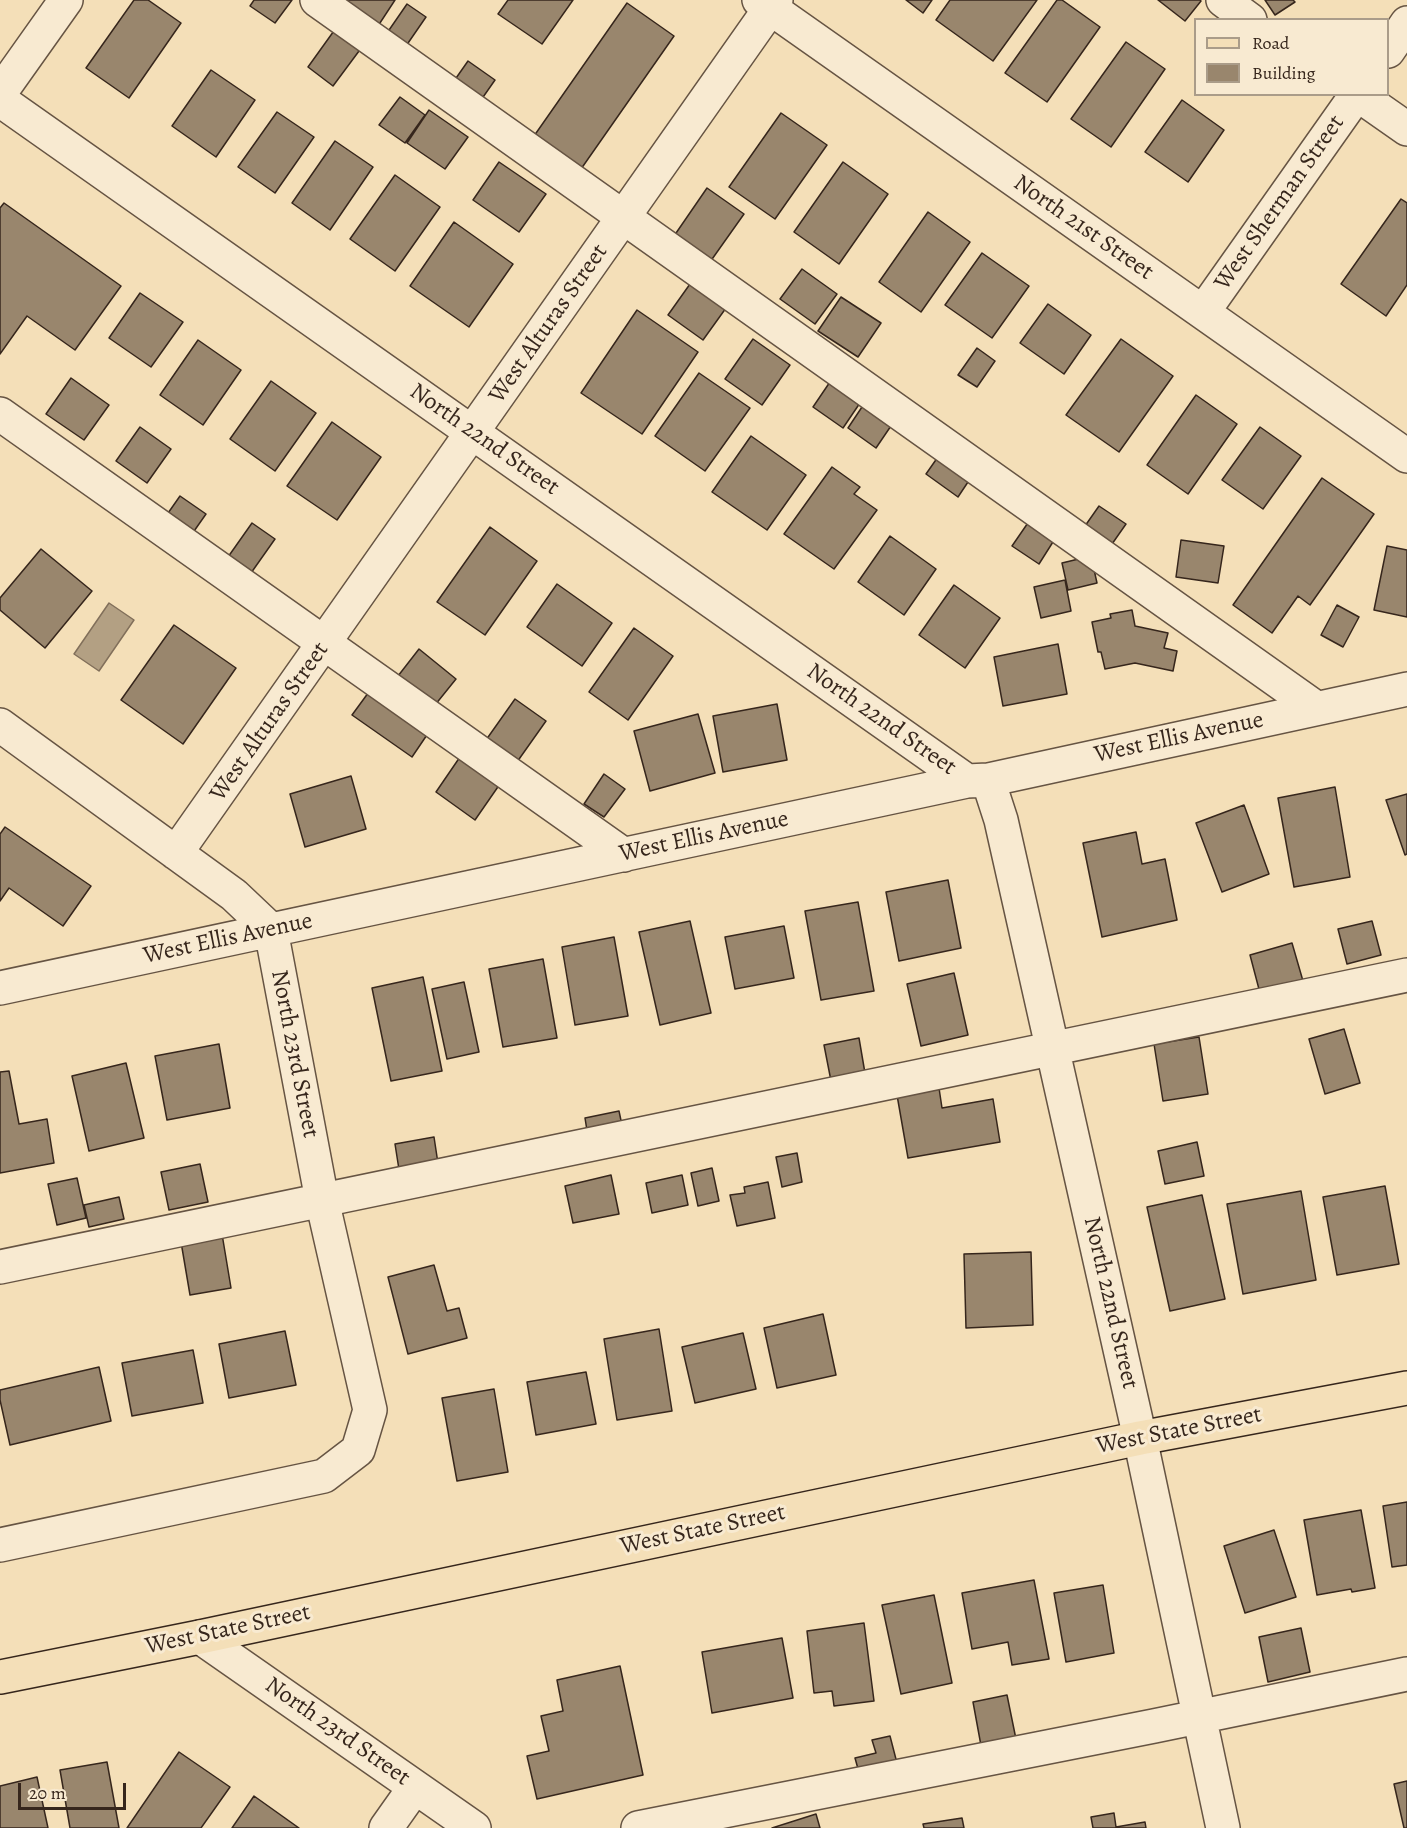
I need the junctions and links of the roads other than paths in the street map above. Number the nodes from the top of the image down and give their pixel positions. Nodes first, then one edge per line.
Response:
1 (66, 0) edge
2 (317, 0) edge
3 (1223, 0) edge
4 (768, 3) edge
5 (1247, 18) edge
6 (1407, 23) edge
7 (1389, 50) edge
8 (0, 93) edge
9 (1356, 96) edge
10 (1358, 96) edge
11 (0, 100) edge
12 (1407, 129) edge
13 (624, 217) junction
14 (1203, 312) junction
15 (0, 414) edge
16 (472, 432) junction
17 (1407, 456) edge
18 (325, 644) junction
19 (1407, 688) edge
20 (1317, 708) junction
21 (0, 725) edge
22 (978, 780) junction
23 (176, 854) junction
24 (624, 855) junction
25 (271, 930) junction
26 (1407, 975) edge
27 (0, 988) edge
28 (1053, 1049) junction
29 (322, 1200) junction
30 (0, 1267) edge
31 (1407, 1388) edge
32 (1140, 1438) junction
33 (0, 1545) edge
34 (200, 1636) junction
35 (1407, 1674) edge
36 (0, 1677) edge
37 (1200, 1717) junction
38 (414, 1787) junction
39 (386, 1828) edge
40 (474, 1828) edge
41 (638, 1828) edge
42 (1223, 1828) edge

1 - 8 street
2 - 13 street
3 - 5 street
4 - 13 street, West Alturas Street
4 - 14 street, North 21st Street
6 - 7 street
9 - 14 street, West Sherman Street
10 - 12 street
11 - 16 street, North 22nd Street
13 - 16 street, West Alturas Street
13 - 20 street
14 - 17 street, North 21st Street
15 - 18 street
16 - 18 street, West Alturas Street
16 - 22 street, North 22nd Street
18 - 23 street, West Alturas Street
18 - 24 street
19 - 20 street, West Ellis Avenue
20 - 22 street, West Ellis Avenue
21 - 23 street
22 - 24 street, West Ellis Avenue
22 - 28 street, North 22nd Street
23 - 25 street
24 - 25 street, West Ellis Avenue
25 - 27 street, West Ellis Avenue
25 - 29 street, North 23rd Street
26 - 28 street
28 - 29 street
28 - 32 street, North 22nd Street
29 - 30 street
29 - 33 street, North 23rd Street
31 - 32 main road, West State Street
32 - 34 main road, West State Street
32 - 37 street, North 22nd Street
34 - 36 main road, West State Street
34 - 38 street, North 23rd Street
35 - 37 street
37 - 41 street
37 - 42 street, North 22nd Street
38 - 39 street
38 - 40 street, North 23rd Street

